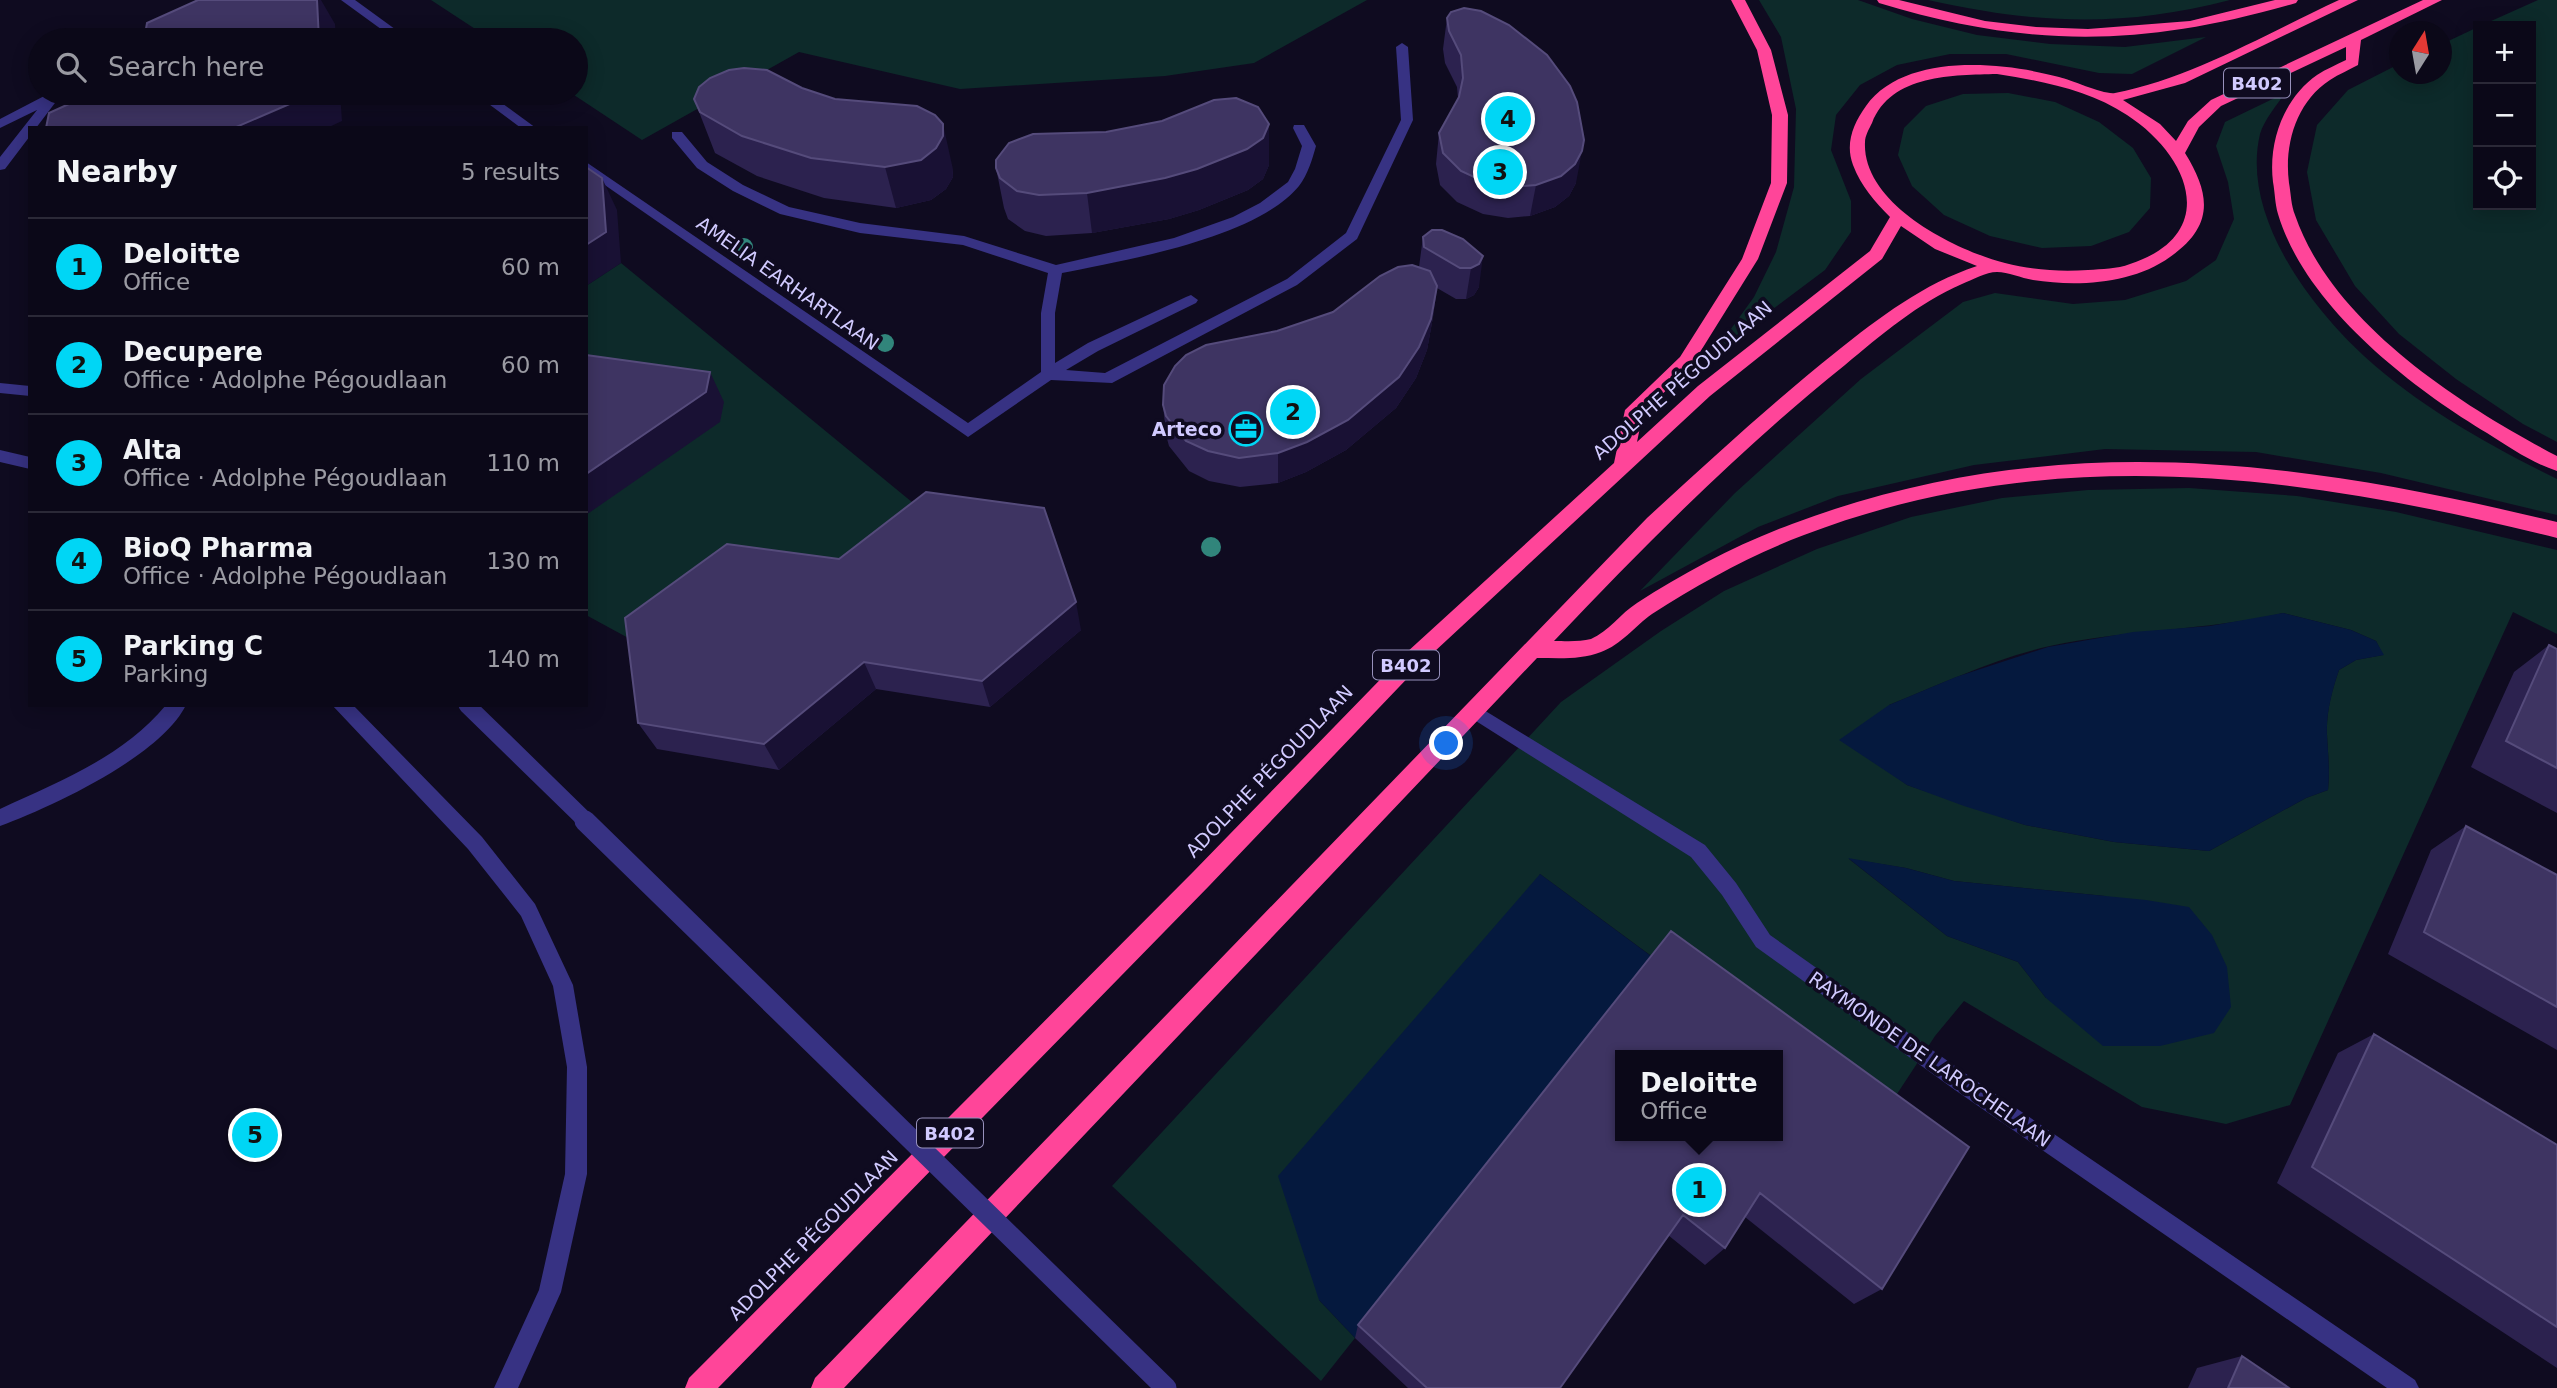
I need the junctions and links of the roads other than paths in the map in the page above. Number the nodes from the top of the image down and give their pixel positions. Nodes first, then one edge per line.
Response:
1 (347, 0) edge
2 (1738, 0) edge
3 (1884, 0) edge
4 (2291, 0) edge
5 (2351, 0) edge
6 (2435, 0) edge
7 (387, 28) edge
8 (2354, 36) junction
9 (1402, 47) dead end
10 (2110, 99) junction
11 (37, 105) edge
12 (49, 105) edge
13 (497, 105) edge
14 (0, 124) edge
15 (32, 126) edge
16 (527, 126) edge
17 (1299, 128) dead end
18 (28, 131) edge
19 (677, 135) dead end
20 (2178, 151) junction
21 (0, 166) edge
22 (588, 167) edge
23 (1898, 217) junction
24 (1996, 267) junction
25 (1056, 270) junction
26 (1191, 300) dead end
27 (1048, 374) junction
28 (0, 388) edge
29 (28, 391) edge
30 (0, 456) edge
31 (28, 463) edge
32 (1623, 464) junction
33 (2557, 464) edge
34 (2557, 530) edge
35 (1533, 650) junction
36 (175, 707) edge
37 (343, 707) edge
38 (469, 707) edge
39 (1474, 711) junction
40 (0, 818) edge
41 (506, 1388) edge
42 (699, 1388) edge
43 (825, 1388) edge
44 (1166, 1388) edge
45 (2407, 1388) edge

1 - 7 street
2 - 32 highway
3 - 4 highway
5 - 10 highway, B402
6 - 8 highway, B402
8 - 20 highway, B402
8 - 33 highway
9 - 27 street
10 - 20 highway
10 - 23 highway
11 - 14 street
12 - 15 street
13 - 16 street
17 - 25 street
18 - 21 street
19 - 25 street
20 - 24 highway
22 - 27 street, AMELIA EARHARTLAAN
23 - 24 highway
23 - 32 highway, ADOLPHE PÉGOUDLAAN / B402
24 - 35 highway
25 - 27 street
26 - 27 street
28 - 29 street
30 - 31 street
32 - 42 highway, ADOLPHE PÉGOUDLAAN / B402
34 - 35 highway
35 - 39 highway
36 - 40 street
37 - 41 street
38 - 44 street, bridge
39 - 43 highway
39 - 45 street, RAYMONDE DE LAROCHELAAN

